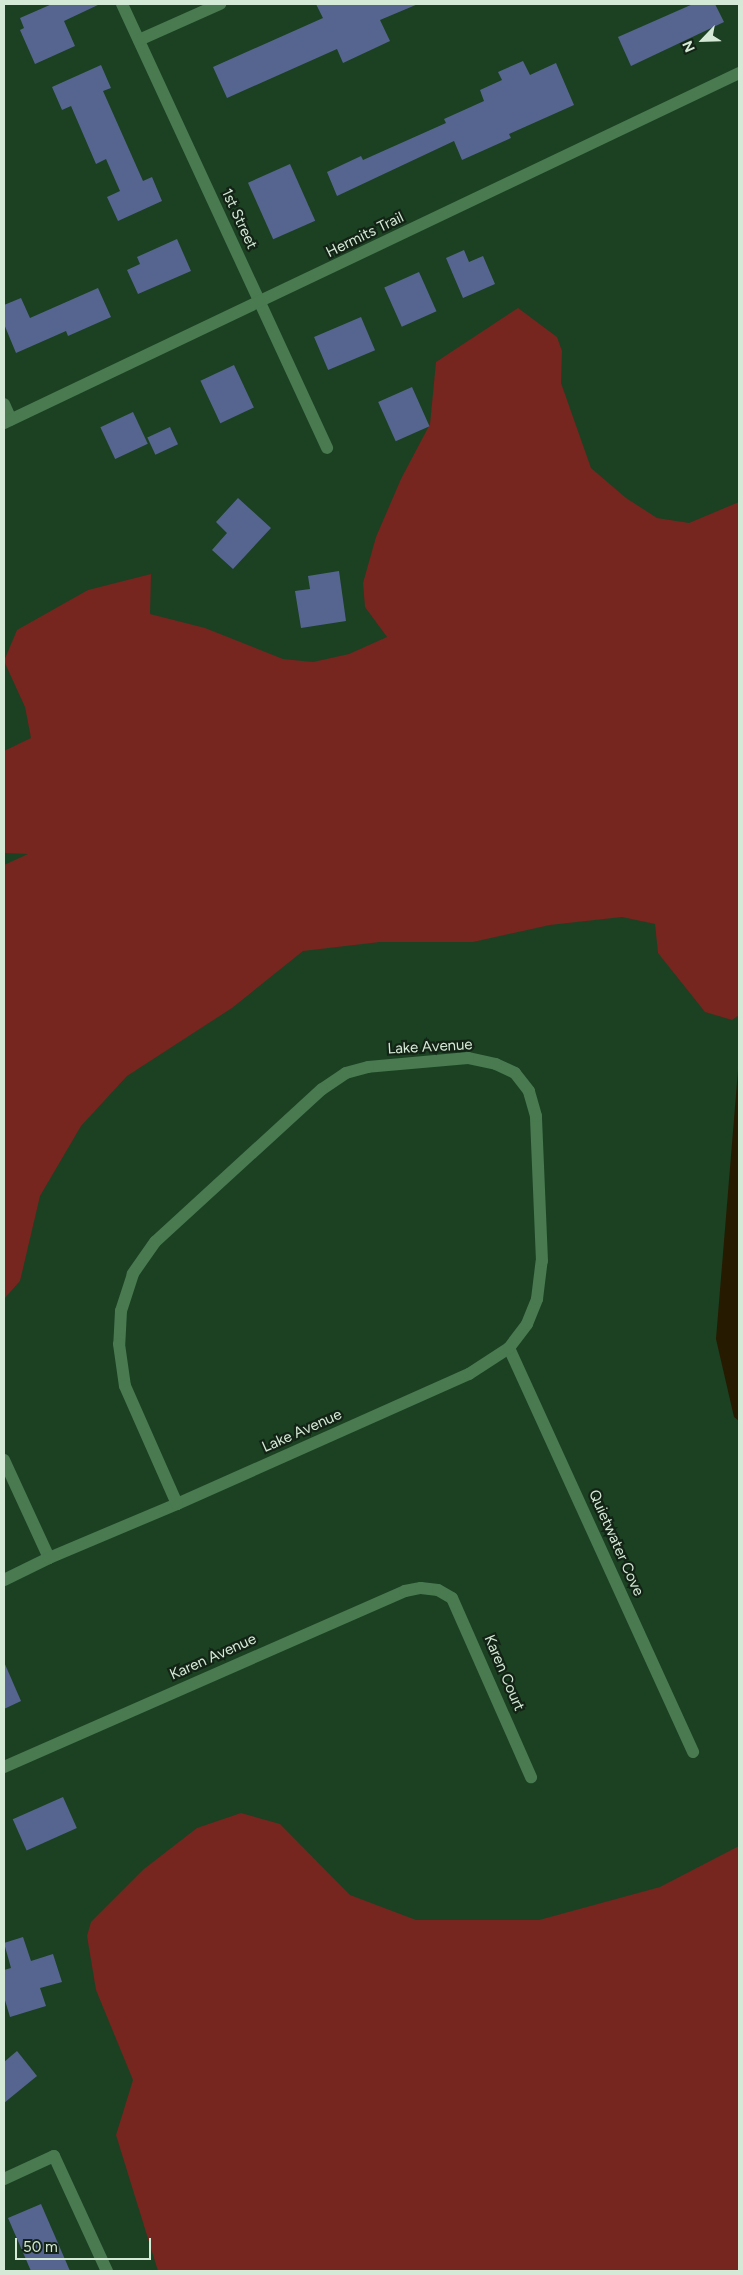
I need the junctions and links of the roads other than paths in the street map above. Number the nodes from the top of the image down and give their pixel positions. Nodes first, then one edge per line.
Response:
1 (122, 4) edge
2 (220, 4) edge
3 (139, 40) junction
4 (739, 73) edge
5 (260, 303) junction
6 (4, 404) edge
7 (7, 422) edge
8 (327, 448) dead end
9 (509, 1348) junction
10 (4, 1460) edge
11 (177, 1504) junction
12 (49, 1558) junction
13 (4, 1580) edge
14 (438, 1590) joint
15 (693, 1752) dead end
16 (4, 1767) edge
17 (531, 1777) dead end
18 (4, 2179) edge
19 (107, 2271) edge

1 - 3 street, 1st Street
2 - 3 street
3 - 5 street, 1st Street
4 - 5 street, Hermits Trail
5 - 7 street, Hermits Trail
5 - 8 street, 1st Street
6 - 7 street
9 - 11 street, Lake Avenue
9 - 11 street, Lake Avenue
9 - 15 street, Quietwater Cove
10 - 12 street
11 - 12 street, Lake Avenue
12 - 13 street, Lake Avenue
14 - 16 street, Karen Avenue
14 - 17 street, Karen Court
18 - 19 street

